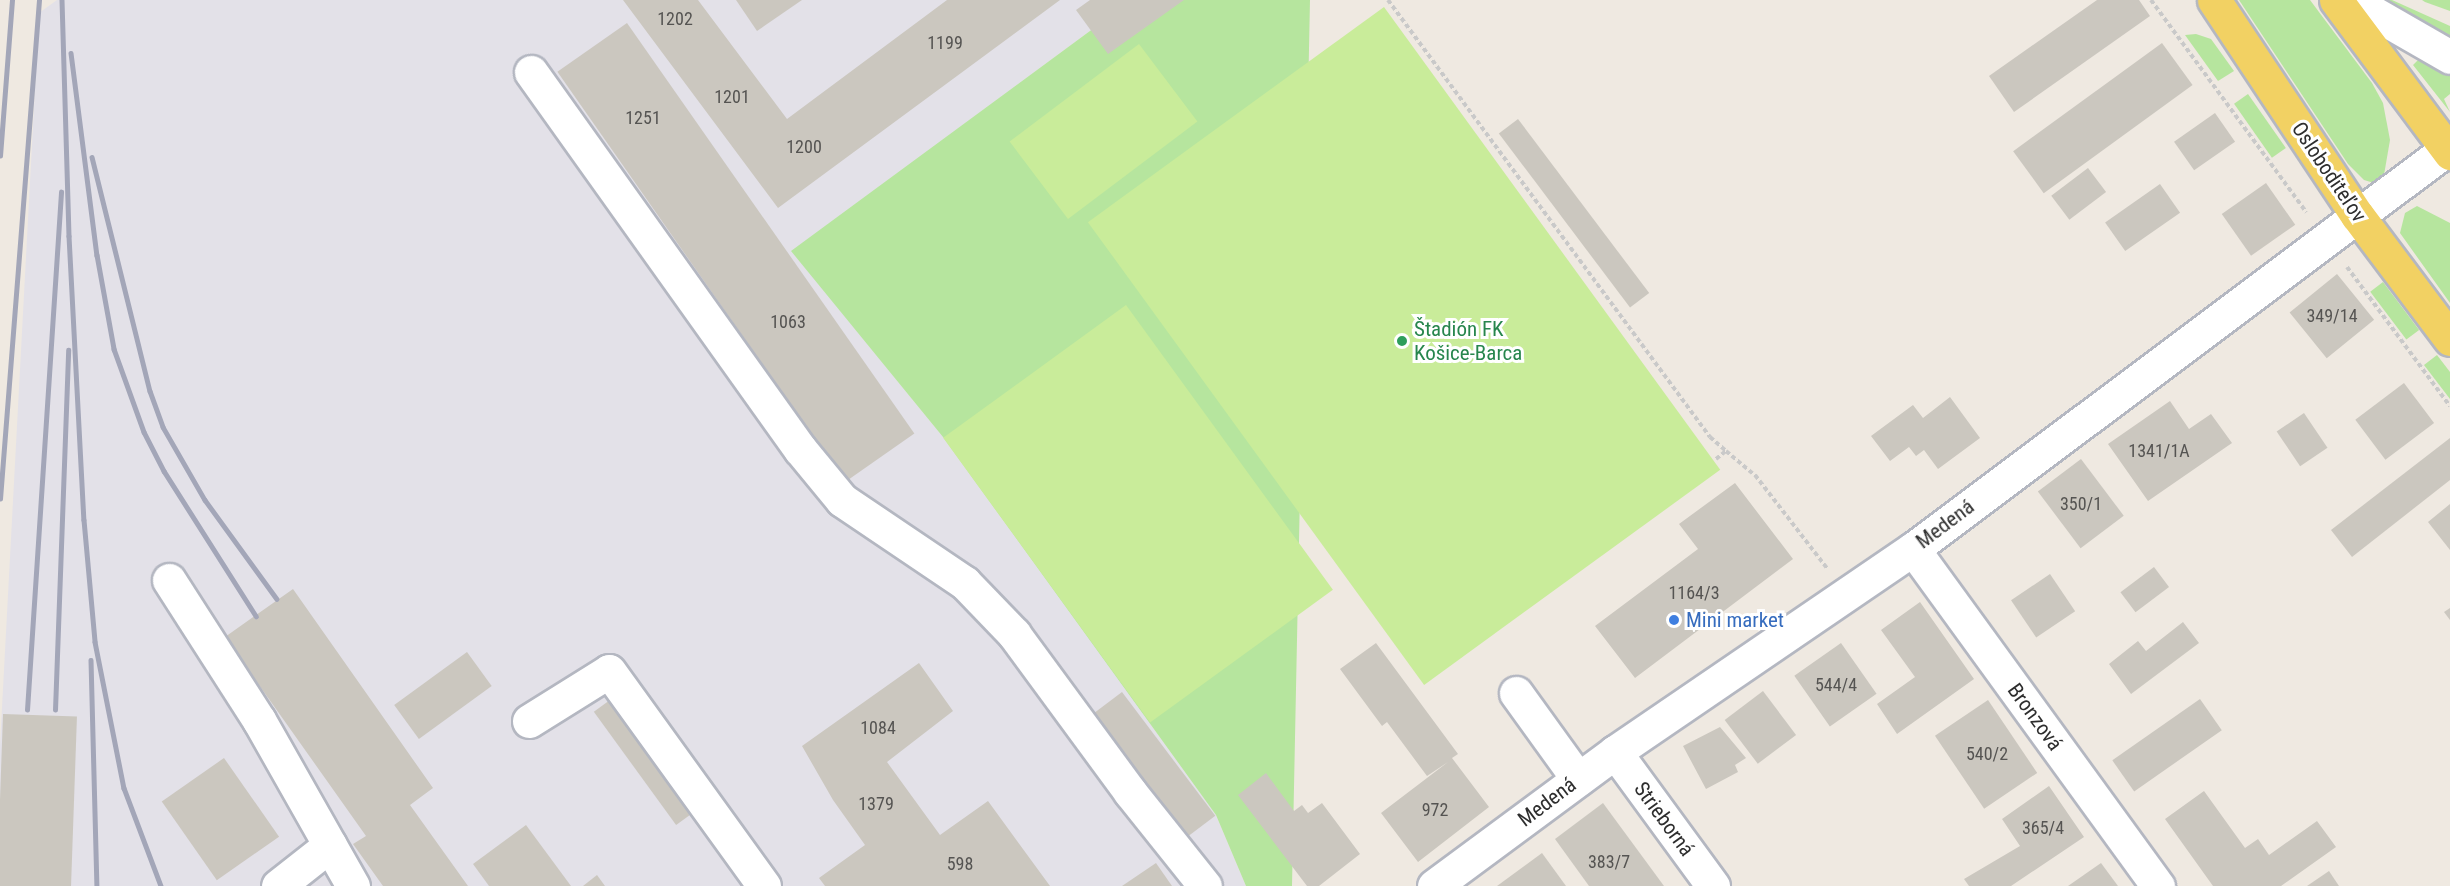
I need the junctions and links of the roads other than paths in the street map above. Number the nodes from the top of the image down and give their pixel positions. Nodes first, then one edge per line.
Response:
1 (2214, 0) edge
2 (2336, 0) edge
3 (2351, 0) edge
4 (2450, 57) edge
5 (531, 72) dead end
6 (2449, 151) edge
7 (2357, 215) junction
8 (2450, 339) edge
9 (1913, 549) junction
10 (169, 580) dead end
11 (1516, 693) dead end
12 (529, 721) dead end
13 (1615, 752) junction
14 (1578, 779) junction
15 (330, 845) junction
16 (279, 886) edge
17 (353, 886) edge
18 (764, 886) edge
19 (1205, 886) edge
20 (1434, 886) edge
21 (1713, 886) edge
22 (2158, 886) edge

1 - 7 main road, Osloboditeľov
2 - 6 main road
3 - 4 street
5 - 19 street
6 - 7 street, Medená
7 - 8 main road, Osloboditeľov
7 - 9 street, Medená
9 - 13 street, Medená
9 - 22 street, Bronzová
10 - 15 street
11 - 14 street
12 - 18 street
13 - 14 street, Medená
13 - 21 street, Strieborná
14 - 20 street, Medená
15 - 16 street
15 - 17 street

